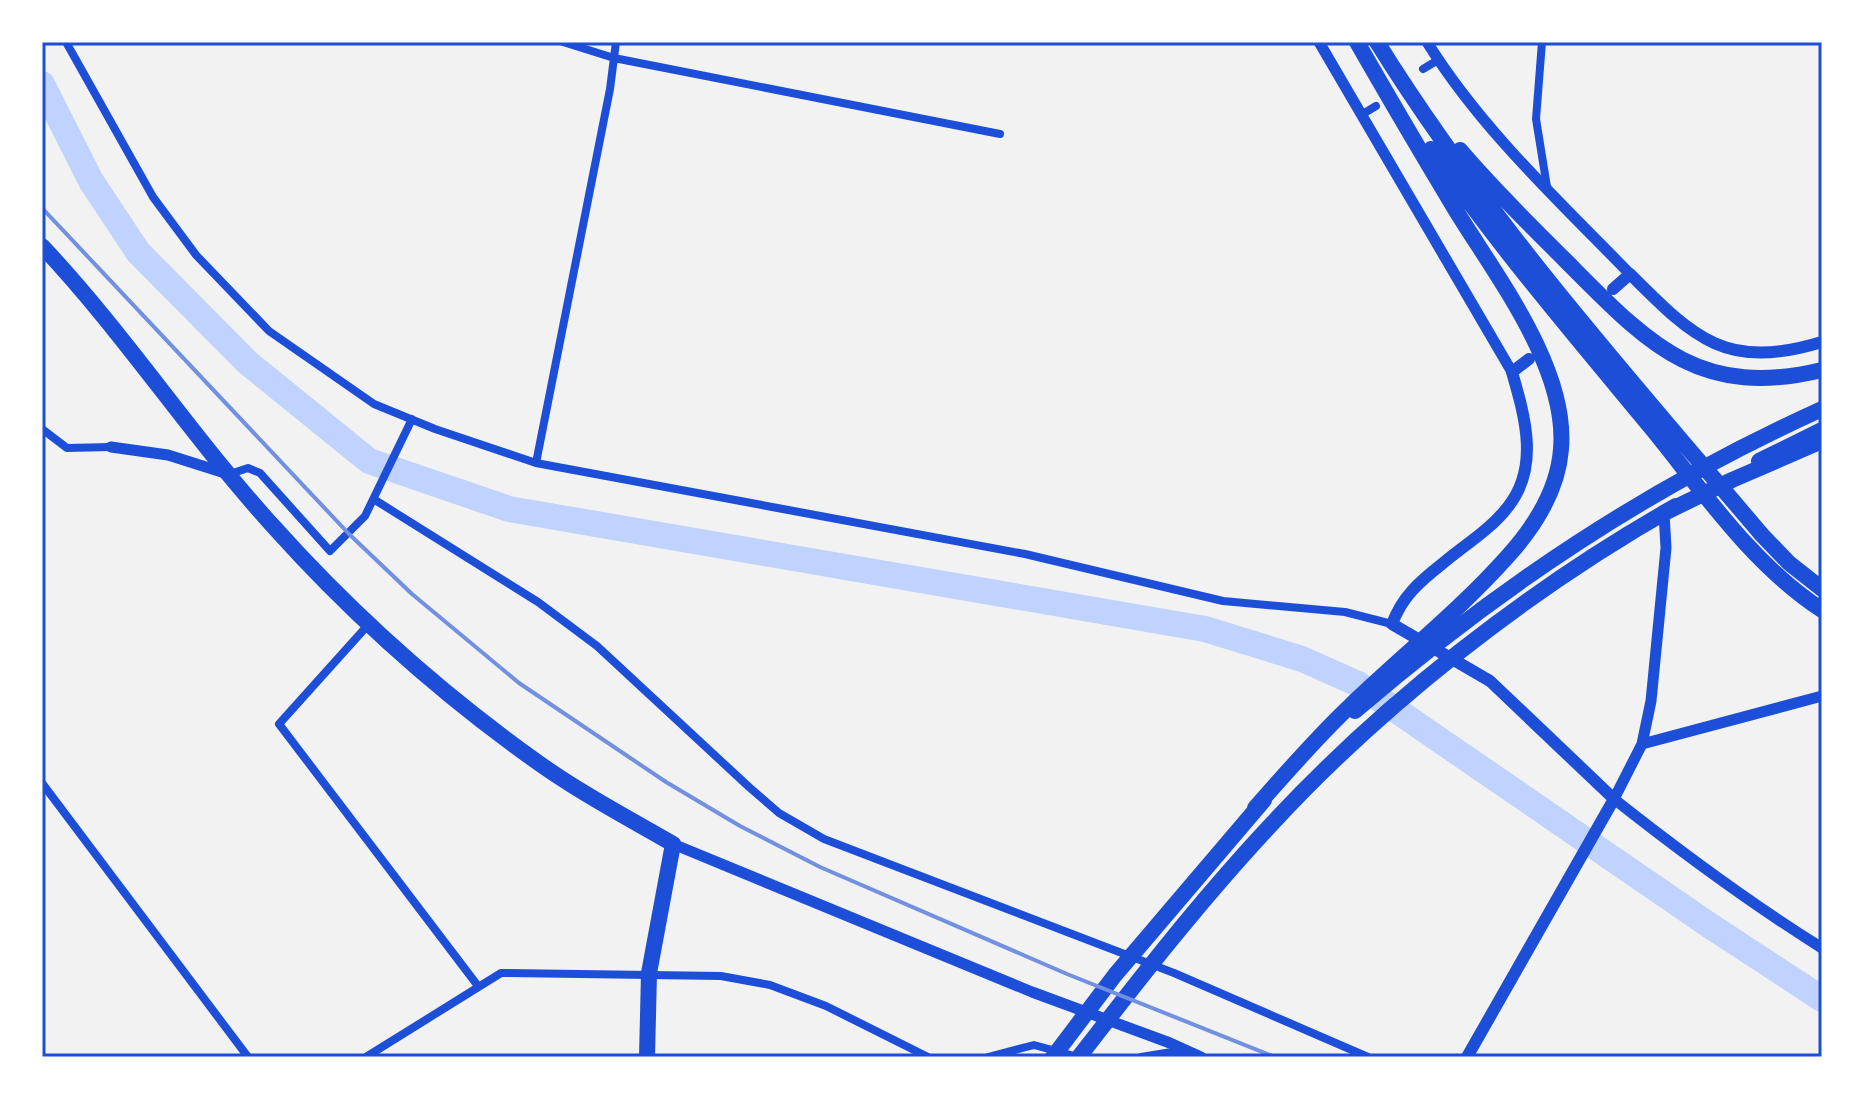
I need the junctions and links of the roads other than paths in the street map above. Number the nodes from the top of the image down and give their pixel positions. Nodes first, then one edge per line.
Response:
1 (66, 42) edge
2 (563, 42) edge
3 (616, 42) edge
4 (1319, 42) edge
5 (1357, 42) edge
6 (1377, 42) edge
7 (1427, 42) edge
8 (1542, 42) edge
9 (614, 58) junction
10 (1438, 60) junction
11 (1389, 62) junction
12 (1423, 69) dead end
13 (1376, 106) dead end
14 (1361, 115) junction
15 (1000, 134) dead end
16 (1547, 188) junction
17 (42, 246) edge
18 (1630, 274) junction
19 (1613, 289) dead end
20 (1822, 342) edge
21 (1529, 359) dead end
22 (1822, 370) edge
23 (1512, 372) junction
24 (1822, 409) edge
25 (412, 419) junction
26 (42, 429) edge
27 (1822, 430) edge
28 (1822, 441) edge
29 (111, 447) joint
30 (1685, 456) junction
31 (536, 463) junction
32 (229, 474) junction
33 (376, 496) junction
34 (1664, 513) junction
35 (1822, 589) edge
36 (1822, 610) edge
37 (1392, 624) junction
38 (368, 625) junction
39 (1440, 632) junction
40 (1822, 696) edge
41 (1642, 744) junction
42 (42, 783) edge
43 (1614, 799) junction
44 (673, 844) junction
45 (1822, 948) edge
46 (649, 973) junction
47 (478, 986) junction
48 (1185, 1050) junction
49 (248, 1057) edge
50 (366, 1057) edge
51 (647, 1057) edge
52 (928, 1057) edge
53 (988, 1057) edge
54 (1053, 1057) edge
55 (1080, 1057) edge
56 (1141, 1057) edge
57 (1201, 1057) edge
58 (1368, 1057) edge
59 (1467, 1057) edge

1 - 25 street
2 - 9 street
3 - 9 street
4 - 14 street
5 - 30 highway
5 - 39 highway
6 - 11 highway
7 - 10 street
8 - 16 street
9 - 15 street
9 - 31 street
10 - 12 street
10 - 16 street
11 - 22 highway
11 - 30 highway
13 - 14 street
14 - 23 street
16 - 18 street
17 - 32 highway
18 - 19 main road
18 - 20 main road
21 - 23 main road
23 - 37 main road
24 - 39 highway
25 - 31 street
25 - 33 street
26 - 29 street
27 - 34 highway
28 - 34 highway
29 - 32 street
30 - 35 highway
30 - 36 highway
31 - 37 street
32 - 33 street
32 - 38 highway
33 - 58 street
34 - 41 street
34 - 55 highway
37 - 43 main road
38 - 44 highway
38 - 47 street
39 - 54 highway
40 - 41 street
41 - 43 street
42 - 49 street
43 - 45 street
43 - 59 main road
44 - 46 highway
44 - 48 street
46 - 47 street
46 - 51 highway
46 - 52 street
47 - 50 street
48 - 56 street
48 - 57 street
53 - 55 street

